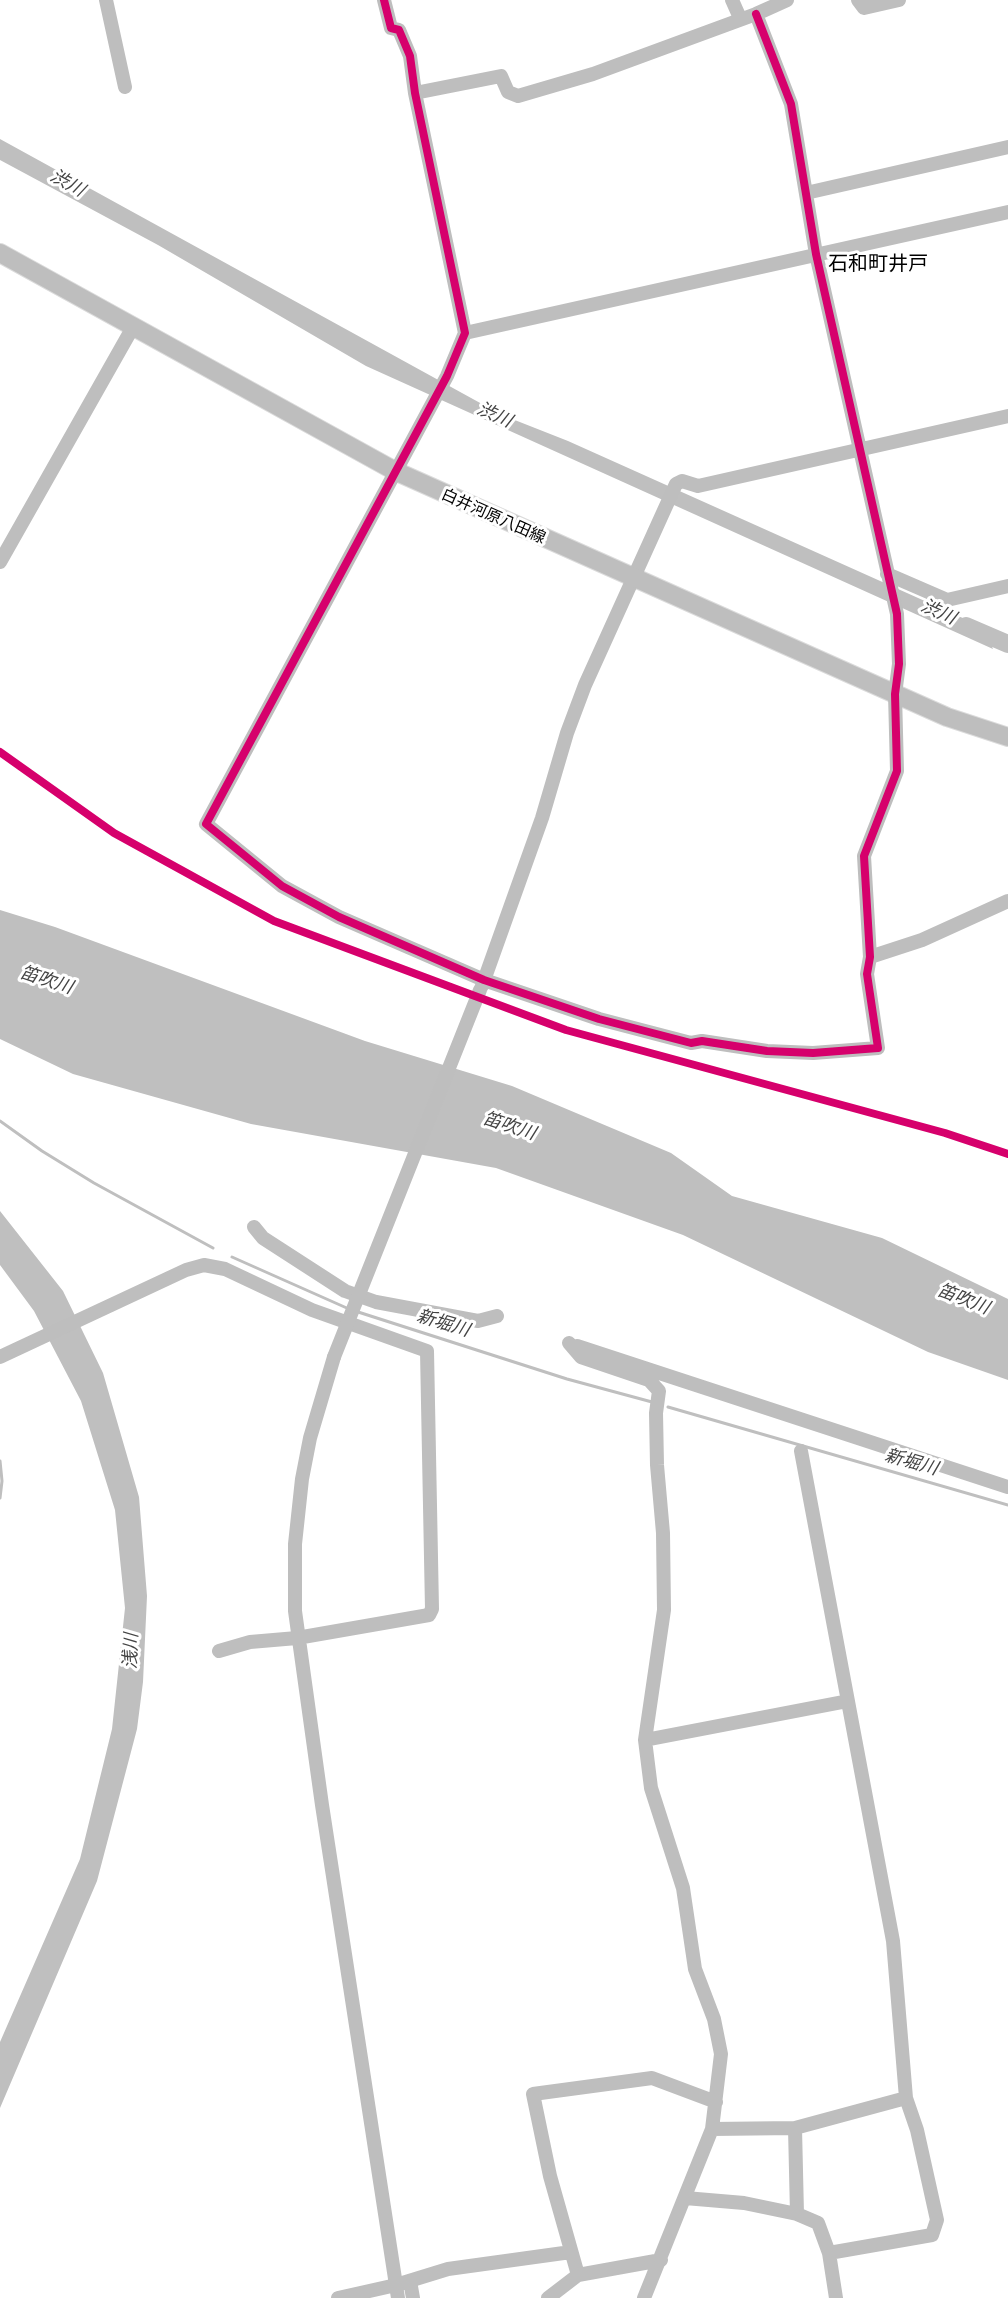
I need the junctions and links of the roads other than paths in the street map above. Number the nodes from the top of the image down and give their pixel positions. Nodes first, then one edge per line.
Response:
1 (106, 0) edge
2 (384, 0) edge
3 (732, 0) edge
4 (787, 0) edge
5 (858, 0) edge
6 (899, 0) edge
7 (756, 14) junction
8 (740, 18) junction
9 (125, 87) dead end
10 (415, 93) junction
11 (1008, 147) edge
12 (806, 193) junction
13 (1008, 212) edge
14 (0, 253) edge
15 (816, 254) junction
16 (133, 327) junction
17 (465, 333) junction
18 (1008, 416) edge
19 (861, 448) junction
20 (395, 471) junction
21 (0, 561) edge
22 (889, 578) junction
23 (633, 579) junction
24 (1008, 586) edge
25 (895, 694) junction
26 (1008, 737) edge
27 (1008, 901) edge
28 (870, 957) junction
29 (482, 985) junction
30 (254, 1227) dead end
31 (497, 1316) dead end
32 (0, 1357) edge
33 (801, 1450) dead end
34 (1008, 1487) edge
35 (297, 1638) junction
36 (219, 1651) dead end
37 (848, 1701) junction
38 (645, 1740) junction
39 (906, 2098) junction
40 (716, 2102) junction
41 (795, 2128) junction
42 (712, 2129) junction
43 (685, 2198) junction
44 (797, 2214) junction
45 (571, 2252) junction
46 (829, 2253) junction
47 (661, 2260) junction
48 (578, 2275) junction
49 (402, 2288) edge
50 (338, 2298) edge
51 (413, 2298) edge
52 (548, 2298) edge
53 (644, 2298) edge
54 (836, 2298) edge

1 - 9 street
2 - 10 street
3 - 8 street
4 - 7 street
5 - 6 street
7 - 8 street
7 - 12 street
8 - 10 street
10 - 17 street
11 - 12 street
12 - 15 street
13 - 15 street
14 - 16 main road, 白井河原八田線
15 - 17 street
15 - 19 street
16 - 20 main road, 白井河原八田線
16 - 21 street
17 - 20 street
18 - 19 street
19 - 22 street
19 - 23 street
20 - 23 main road, 白井河原八田線
20 - 29 street
22 - 24 street
22 - 25 street
23 - 25 main road, 白井河原八田線
23 - 29 street
25 - 26 main road, 白井河原八田線
25 - 28 street
27 - 28 street
28 - 29 street
29 - 35 street, bridge
30 - 31 street
32 - 35 street
33 - 37 street
34 - 38 street
35 - 36 street
35 - 49 street
37 - 38 street
37 - 39 street
38 - 40 street
39 - 41 street
39 - 46 street
40 - 42 street
40 - 45 street
41 - 42 street
41 - 44 street
42 - 43 street
43 - 44 street
43 - 47 street
44 - 46 street
45 - 48 street
45 - 49 street
46 - 54 street
47 - 48 street
47 - 53 street
48 - 52 street
49 - 50 street
49 - 51 street

